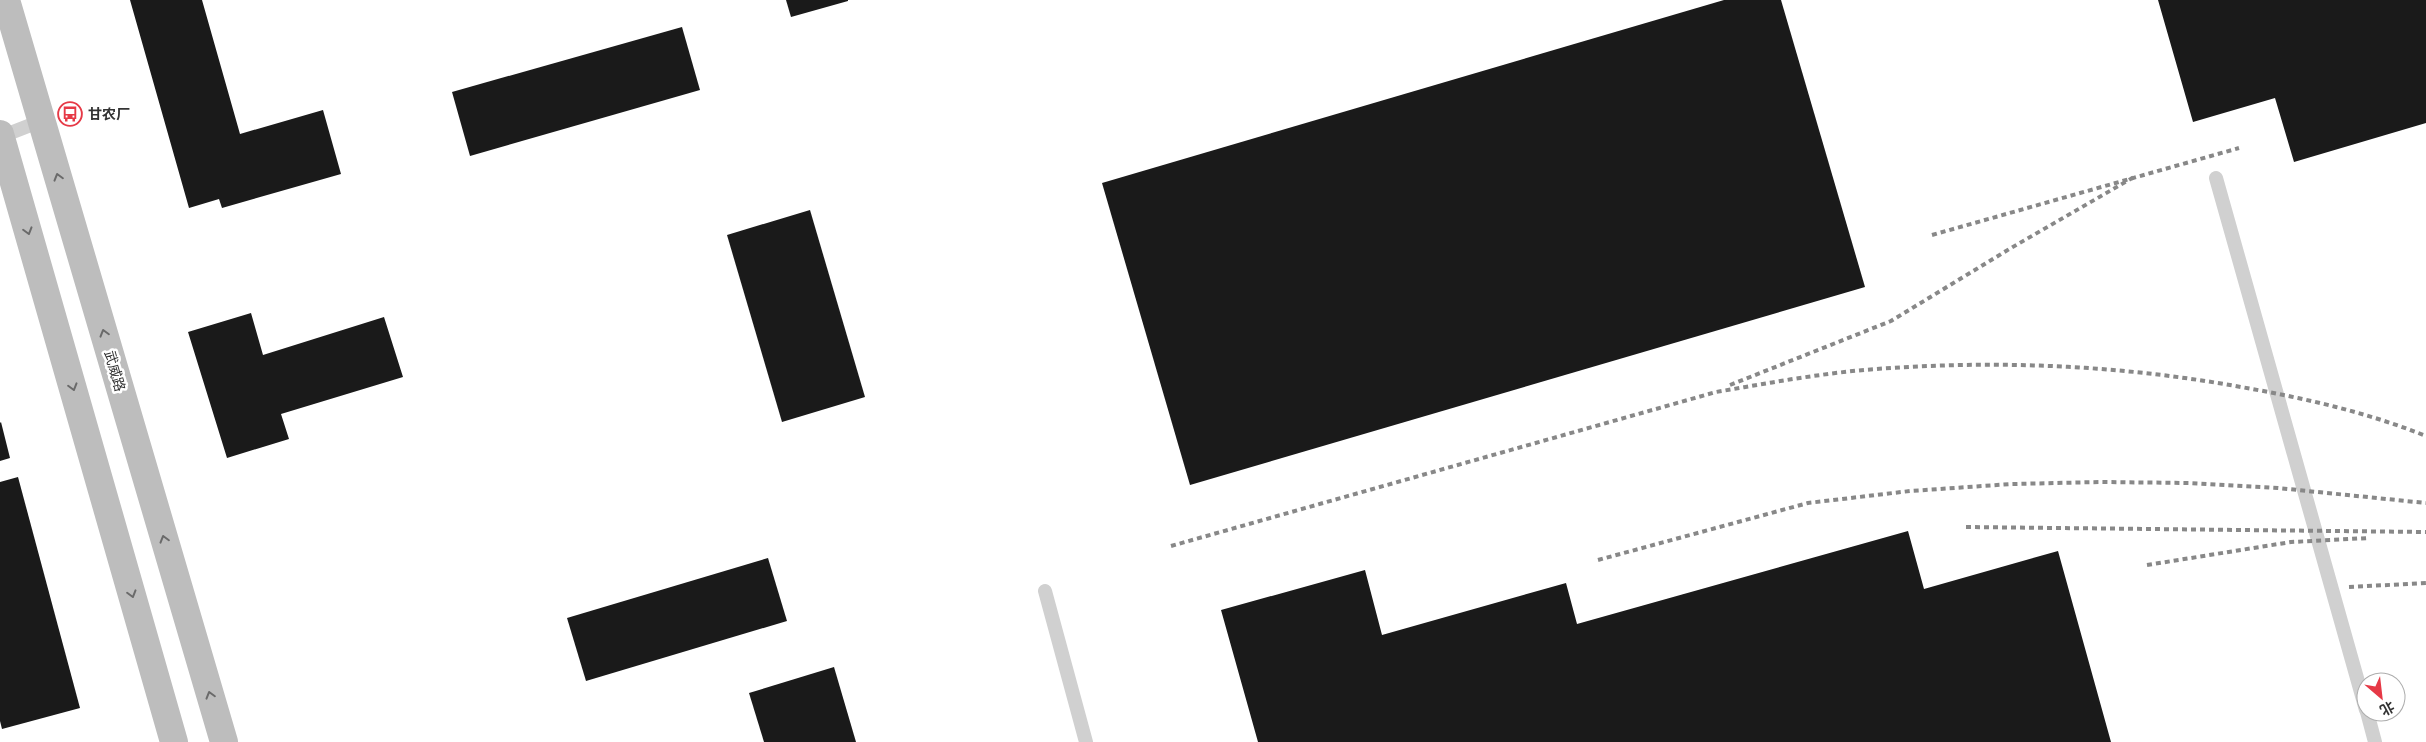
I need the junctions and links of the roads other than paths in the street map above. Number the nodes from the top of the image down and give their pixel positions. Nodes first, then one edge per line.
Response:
1 (6, 0) edge
2 (41, 121) junction
3 (0, 136) edge
4 (2216, 178) dead end
5 (1045, 591) dead end
6 (2356, 675) edge
7 (2369, 722) edge
8 (174, 742) edge
9 (224, 742) edge
10 (1086, 742) edge
11 (2375, 742) edge

1 - 2 main road, 武威路
2 - 3 lane
9 -> 2 main road, 武威路
3 -> 8 main road
4 - 6 lane
5 - 10 lane
7 - 11 lane

